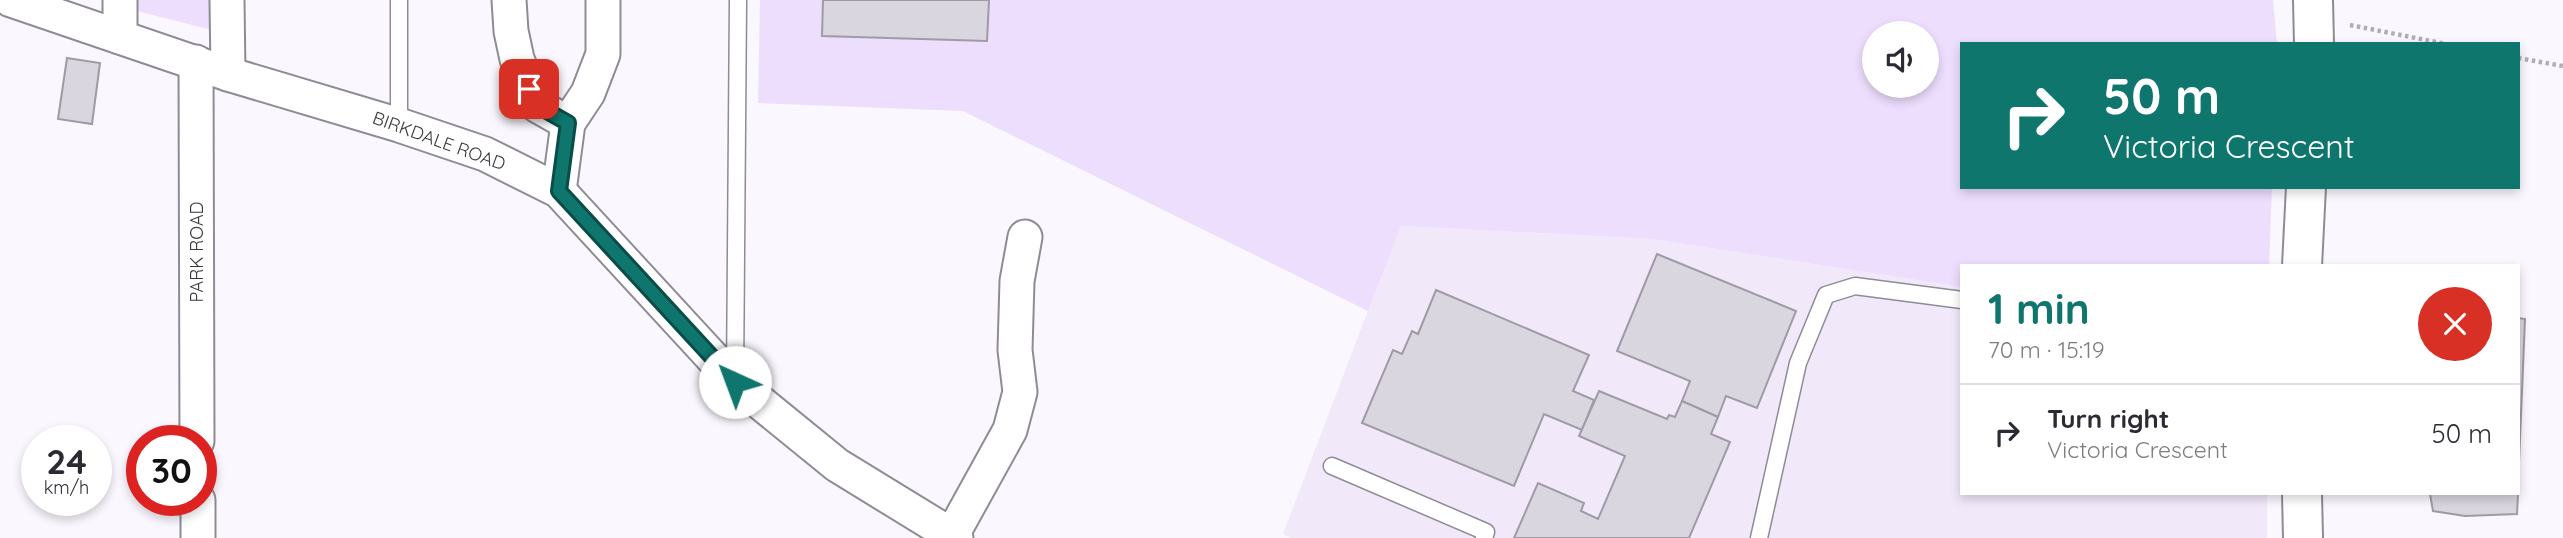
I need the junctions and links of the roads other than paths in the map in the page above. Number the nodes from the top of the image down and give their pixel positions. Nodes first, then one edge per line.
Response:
1 (11, 0) edge
2 (120, 0) edge
3 (227, 0) edge
4 (398, 0) edge
5 (509, 0) edge
6 (603, 0) edge
7 (738, 0) edge
8 (120, 37) junction
9 (196, 62) junction
10 (228, 74) junction
11 (568, 123) junction
12 (399, 125) junction
13 (2306, 189) edge
14 (559, 191) junction
15 (1024, 237) dead end
16 (2302, 264) edge
17 (1960, 300) edge
18 (735, 382) junction
19 (197, 425) edge
20 (1332, 466) dead end
21 (2302, 495) edge
22 (198, 516) edge
23 (954, 537) edge
24 (198, 538) edge
25 (1485, 538) edge
26 (1759, 538) edge
27 (2303, 538) edge

1 - 8 street, BIRKDALE ROAD
2 - 8 street
3 - 10 street
4 - 12 lane
5 - 11 street
6 - 11 street
7 - 18 lane
8 - 9 street, BIRKDALE ROAD
9 - 10 street, BIRKDALE ROAD
9 - 19 street, PARK ROAD
10 - 12 street, BIRKDALE ROAD
11 - 14 street
12 - 14 street, BIRKDALE ROAD
13 - 16 main road
14 - 18 street, BIRKDALE ROAD
15 - 23 street
17 - 26 lane
18 - 23 street, BIRKDALE ROAD
20 - 25 lane
21 - 27 main road
22 - 24 street

